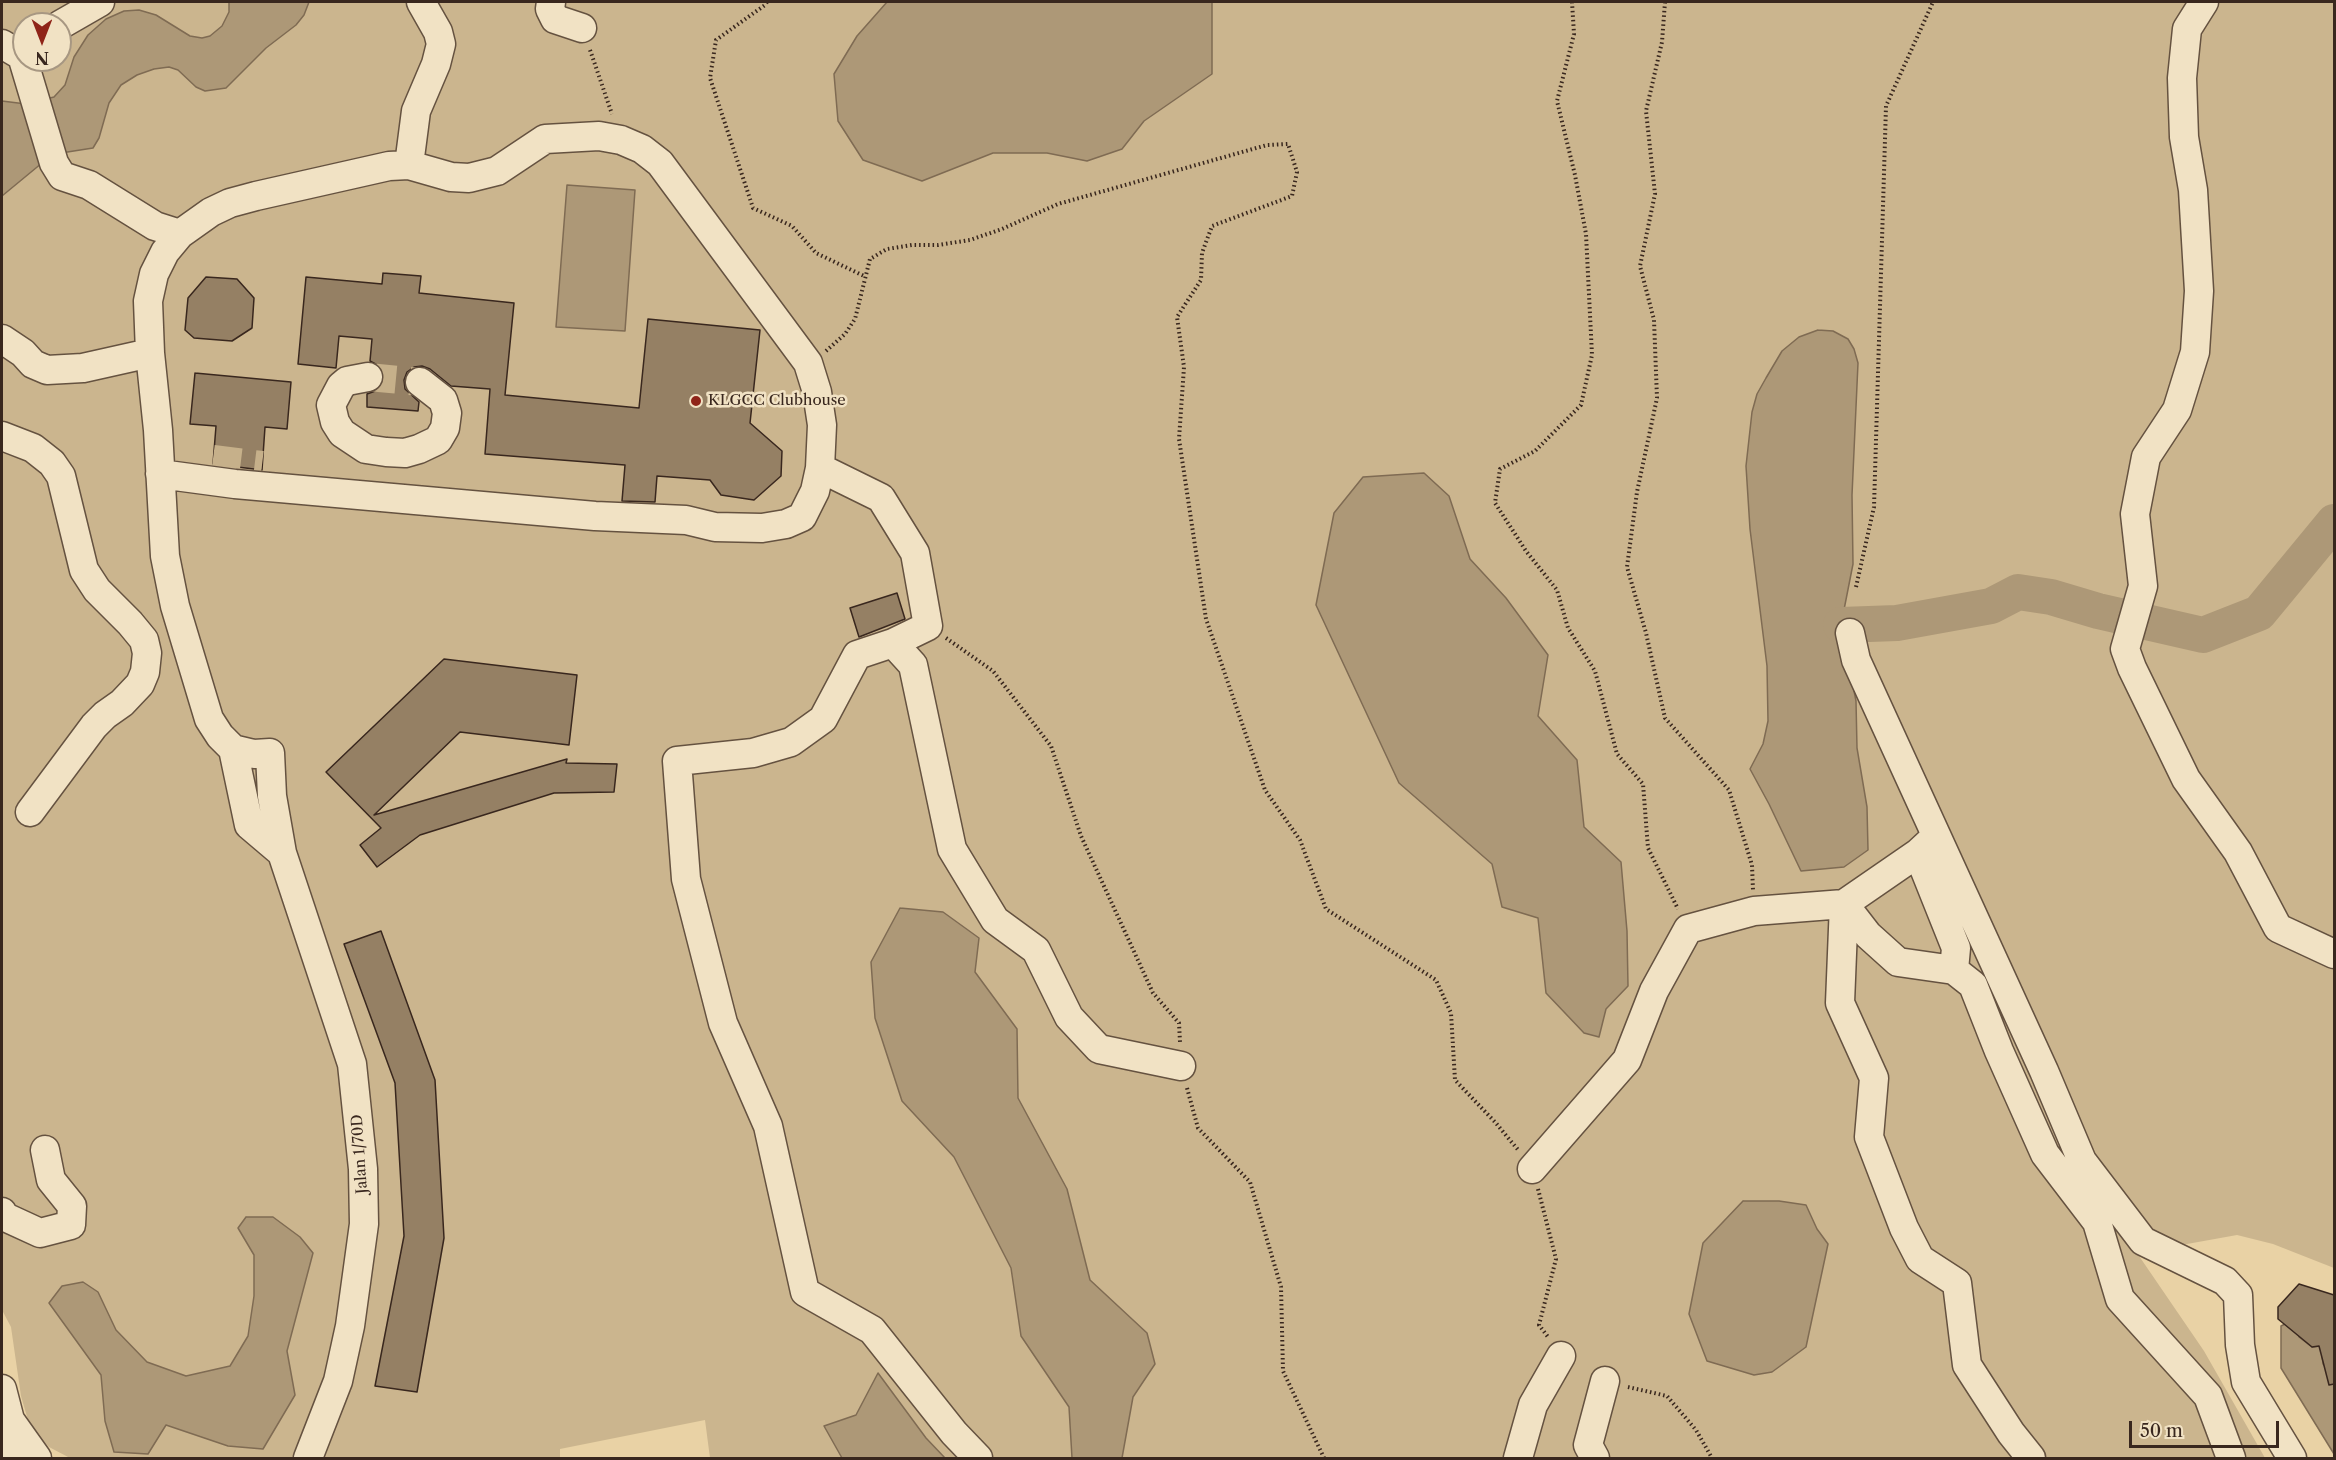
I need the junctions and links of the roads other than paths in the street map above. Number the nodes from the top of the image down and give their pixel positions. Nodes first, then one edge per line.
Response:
1 (100, 2) edge
2 (421, 2) edge
3 (551, 2) edge
4 (2204, 2) edge
5 (72, 19) edge
6 (582, 28) road end
7 (25, 72) edge
8 (410, 165) junction
9 (180, 234) junction
10 (2, 339) edge
11 (150, 353) junction
12 (368, 377) tunnel mouth
13 (420, 382) tunnel mouth
14 (2, 436) edge
15 (386, 452) junction
16 (213, 459) dead end
17 (262, 465) tunnel mouth
18 (820, 468) junction
19 (160, 474) junction
20 (191, 478) junction
21 (280, 488) junction
22 (380, 497) junction
23 (1850, 633) dead end
24 (893, 643) junction
25 (233, 749) junction
26 (30, 812) dead end
27 (1927, 844) junction
28 (282, 853) junction
29 (1844, 904) junction
30 (2334, 954) edge
31 (1954, 970) junction
32 (1181, 1066) road end
33 (45, 1150) dead end
34 (1532, 1169) road end
35 (2, 1212) edge
36 (1561, 1356) road end
37 (1605, 1381) road end
38 (2, 1389) edge
39 (2, 1444) edge
40 (6, 1458) edge
41 (37, 1458) edge
42 (308, 1458) edge
43 (978, 1458) edge
44 (1518, 1458) edge
45 (1595, 1458) edge
46 (2031, 1458) edge
47 (2232, 1458) edge
48 (2292, 1458) edge

1 - 5 street
2 - 8 street
3 - 6 street
4 - 30 street
7 - 9 street
8 - 9 street
8 - 18 street
9 - 11 street
10 - 11 street
11 - 19 street
12 - 15 street
13 - 15 street
14 - 26 street
15 - 22 street
16 - 20 street
17 - 21 street
18 - 22 street
18 - 24 street
19 - 20 street
19 - 25 street
20 - 21 street
21 - 22 street
23 - 27 street
24 - 32 street
24 - 43 street
25 - 28 street
25 - 28 street, Jalan 1/70D
27 - 29 street
27 - 31 street
27 - 48 street
28 - 42 street, Jalan 1/70D
29 - 31 street
29 - 34 street
29 - 46 street
31 - 47 street
33 - 35 street
36 - 44 street
37 - 45 street
38 - 41 street
39 - 40 street

